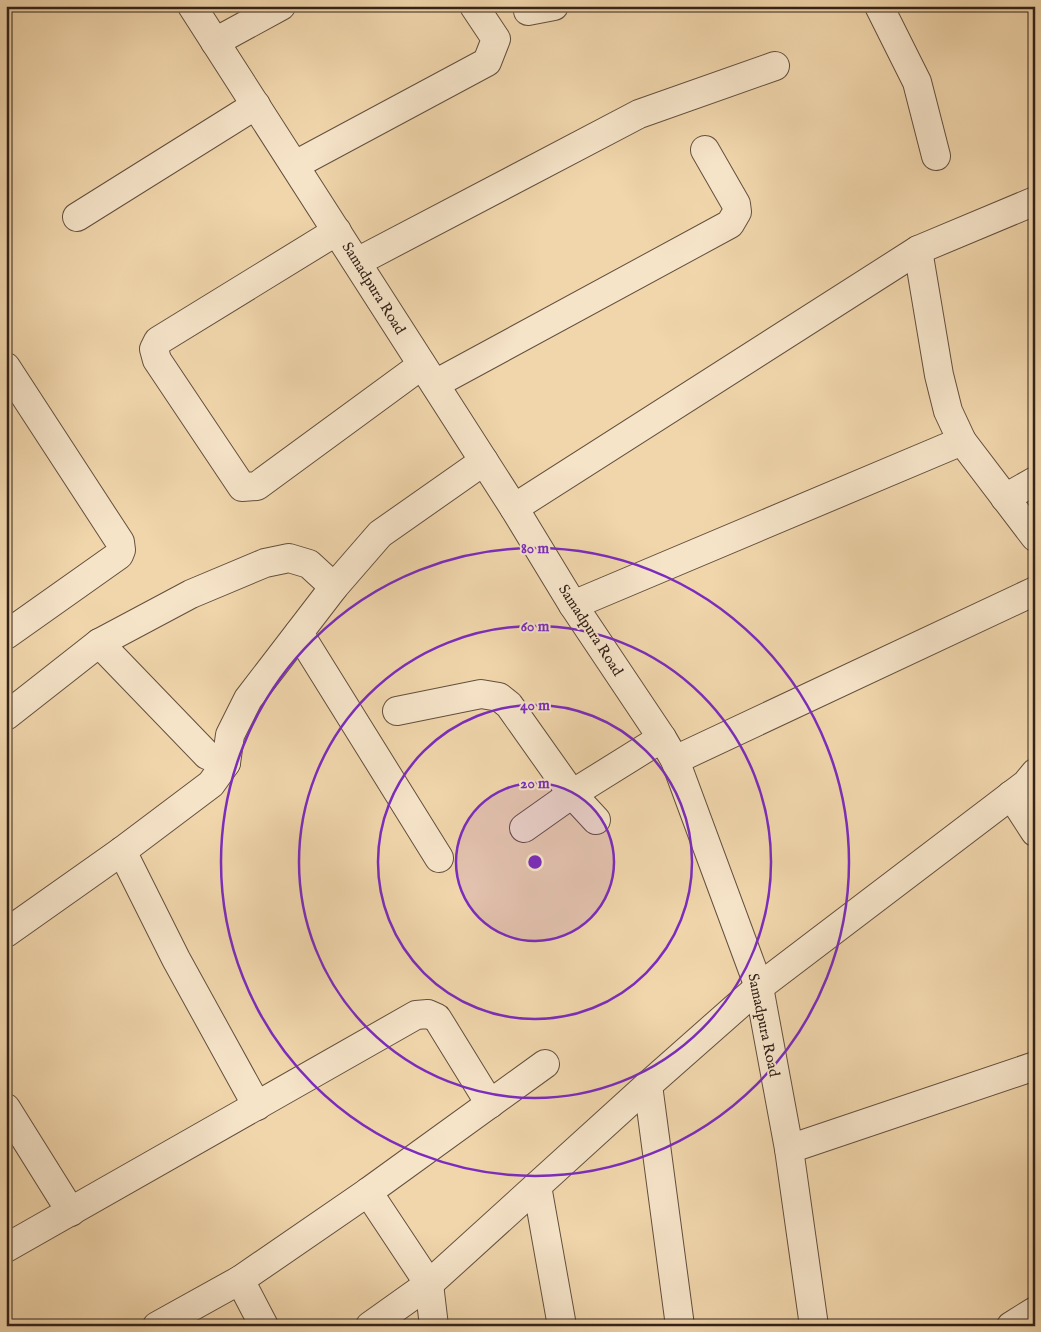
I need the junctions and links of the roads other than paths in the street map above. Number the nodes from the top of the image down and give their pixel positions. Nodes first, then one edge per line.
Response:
1 (192, 6) edge
2 (281, 6) edge
3 (474, 6) edge
4 (554, 6) edge
5 (879, 6) edge
6 (528, 11) dead end
7 (216, 42) junction
8 (775, 66) dead end
9 (256, 105) junction
10 (705, 150) dead end
11 (936, 156) dead end
12 (295, 165) junction
13 (1035, 201) edge
14 (77, 217) dead end
15 (337, 231) junction
16 (918, 250) junction
17 (357, 262) junction
18 (6, 367) edge
19 (429, 375) junction
20 (962, 441) junction
21 (484, 461) junction
22 (1035, 481) edge
23 (1005, 498) junction
24 (514, 508) junction
25 (1035, 537) edge
26 (334, 586) junction
27 (1035, 591) edge
28 (573, 605) junction
29 (299, 633) junction
30 (6, 634) edge
31 (99, 643) junction
32 (397, 711) dead end
33 (6, 716) edge
34 (669, 749) junction
35 (226, 763) junction
36 (1035, 773) edge
37 (572, 794) junction
38 (1011, 795) junction
39 (596, 820) dead end
40 (524, 828) dead end
41 (1035, 832) edge
42 (122, 851) junction
43 (439, 858) dead end
44 (6, 933) edge
45 (759, 987) junction
46 (545, 1064) dead end
47 (1035, 1066) edge
48 (648, 1085) junction
49 (490, 1104) junction
50 (257, 1106) junction
51 (6, 1108) edge
52 (789, 1149) junction
53 (536, 1186) junction
54 (368, 1192) junction
55 (71, 1212) junction
56 (6, 1248) edge
57 (240, 1280) junction
58 (428, 1284) junction
59 (1035, 1312) edge
60 (157, 1326) edge
61 (264, 1326) edge
62 (370, 1326) edge
63 (434, 1326) edge
64 (562, 1326) edge
65 (680, 1326) edge
66 (814, 1326) edge
67 (1012, 1326) edge

1 - 7 street, Samadpura Road
2 - 7 street
3 - 12 street
4 - 6 street
5 - 11 street
7 - 9 street, Samadpura Road
8 - 17 street
9 - 12 street, Samadpura Road
9 - 14 street
10 - 19 street
12 - 15 street, Samadpura Road
13 - 16 street
15 - 17 street, Samadpura Road
15 - 19 street
16 - 20 street
16 - 24 street
17 - 19 street, Samadpura Road
18 - 30 street
19 - 21 street, Samadpura Road
20 - 23 street
20 - 28 street
21 - 24 street, Samadpura Road
21 - 26 street
22 - 23 street
23 - 25 street
24 - 28 street, Samadpura Road
26 - 29 street
26 - 31 street
27 - 34 street
28 - 34 street, Samadpura Road
29 - 35 street
29 - 43 street
31 - 33 street
31 - 35 street
32 - 37 street
34 - 37 street
34 - 45 street, Samadpura Road
35 - 42 street
36 - 38 street
37 - 39 street
37 - 40 street
38 - 41 street
38 - 45 street
42 - 44 street
42 - 50 street
45 - 48 street
45 - 52 street, Samadpura Road
46 - 49 street
47 - 52 street
48 - 53 street
48 - 65 street
49 - 50 street
49 - 54 street
50 - 55 street
51 - 55 street
52 - 66 street, Samadpura Road
53 - 58 street
53 - 64 street
54 - 57 street
54 - 58 street
55 - 56 street
57 - 60 street
57 - 61 street
58 - 62 street
58 - 63 street
59 - 67 street

